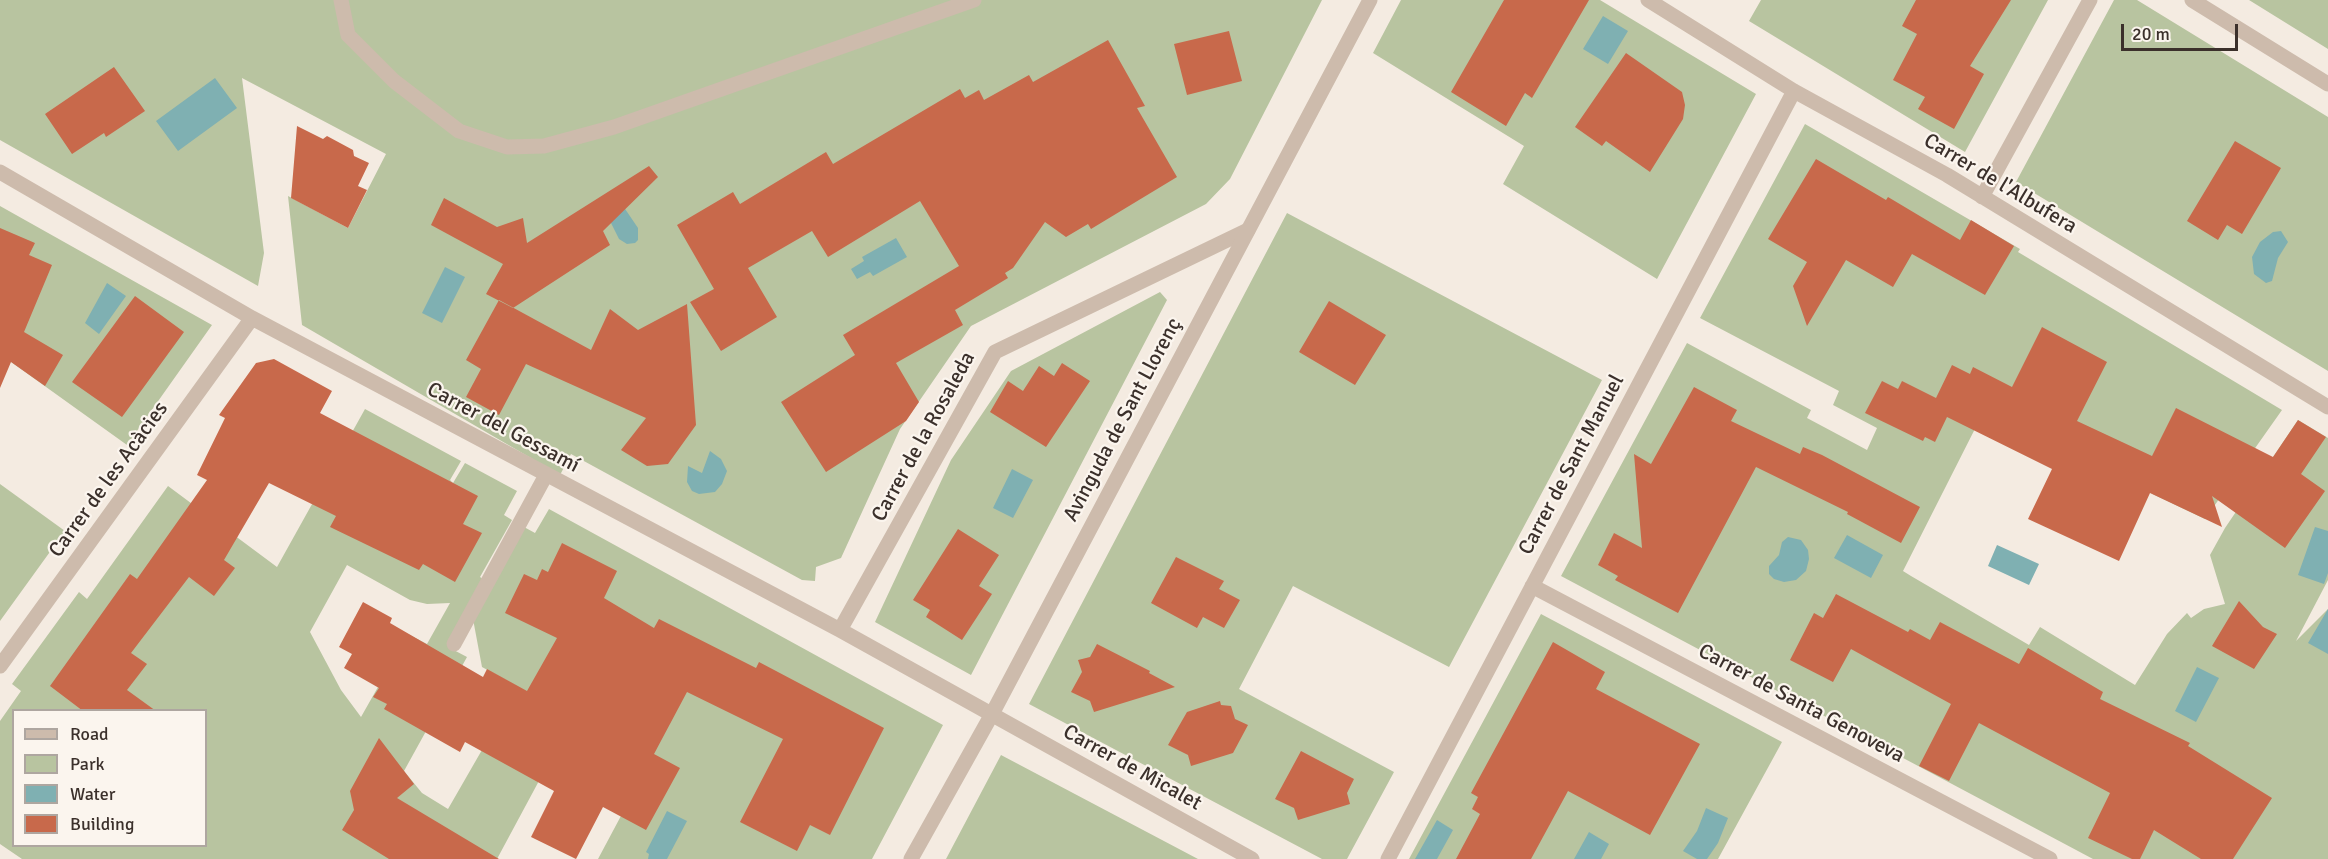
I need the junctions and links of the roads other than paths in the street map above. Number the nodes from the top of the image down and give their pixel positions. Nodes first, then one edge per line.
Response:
1 (341, 0) edge
2 (974, 0) edge
3 (1370, 0) edge
4 (1648, 0) edge
5 (2090, 0) edge
6 (2192, 0) edge
7 (2328, 84) edge
8 (1794, 91) junction
9 (0, 172) edge
10 (1982, 197) junction
11 (1248, 230) junction
12 (252, 318) junction
13 (2328, 407) edge
14 (546, 475) junction
15 (1532, 586) junction
16 (840, 630) junction
17 (454, 644) dead end
18 (0, 666) edge
19 (992, 714) junction
20 (911, 859) edge
21 (1252, 859) edge
22 (1388, 859) edge
23 (2050, 859) edge

1 - 2 street
3 - 11 street, Avinguda de Sant Llorenç
4 - 8 street, Carrer de l'Albufera
5 - 10 street
6 - 7 street
8 - 10 street, Carrer de l'Albufera
8 - 15 street, Carrer de Sant Manuel
9 - 12 street, Carrer del Gessamí
10 - 13 street, Carrer de l'Albufera
11 - 16 street, Carrer de la Rosaleda
11 - 19 street, Avinguda de Sant Llorenç
12 - 14 street, Carrer del Gessamí
12 - 18 street, Carrer de les Acàcies
14 - 16 street, Carrer del Gessamí
14 - 17 street
15 - 22 street, Carrer de Sant Manuel
15 - 23 street, Carrer de Santa Genoveva
16 - 19 street, Carrer del Gessamí
19 - 20 street, Avinguda de Sant Llorenç
19 - 21 street, Carrer de Micalet

